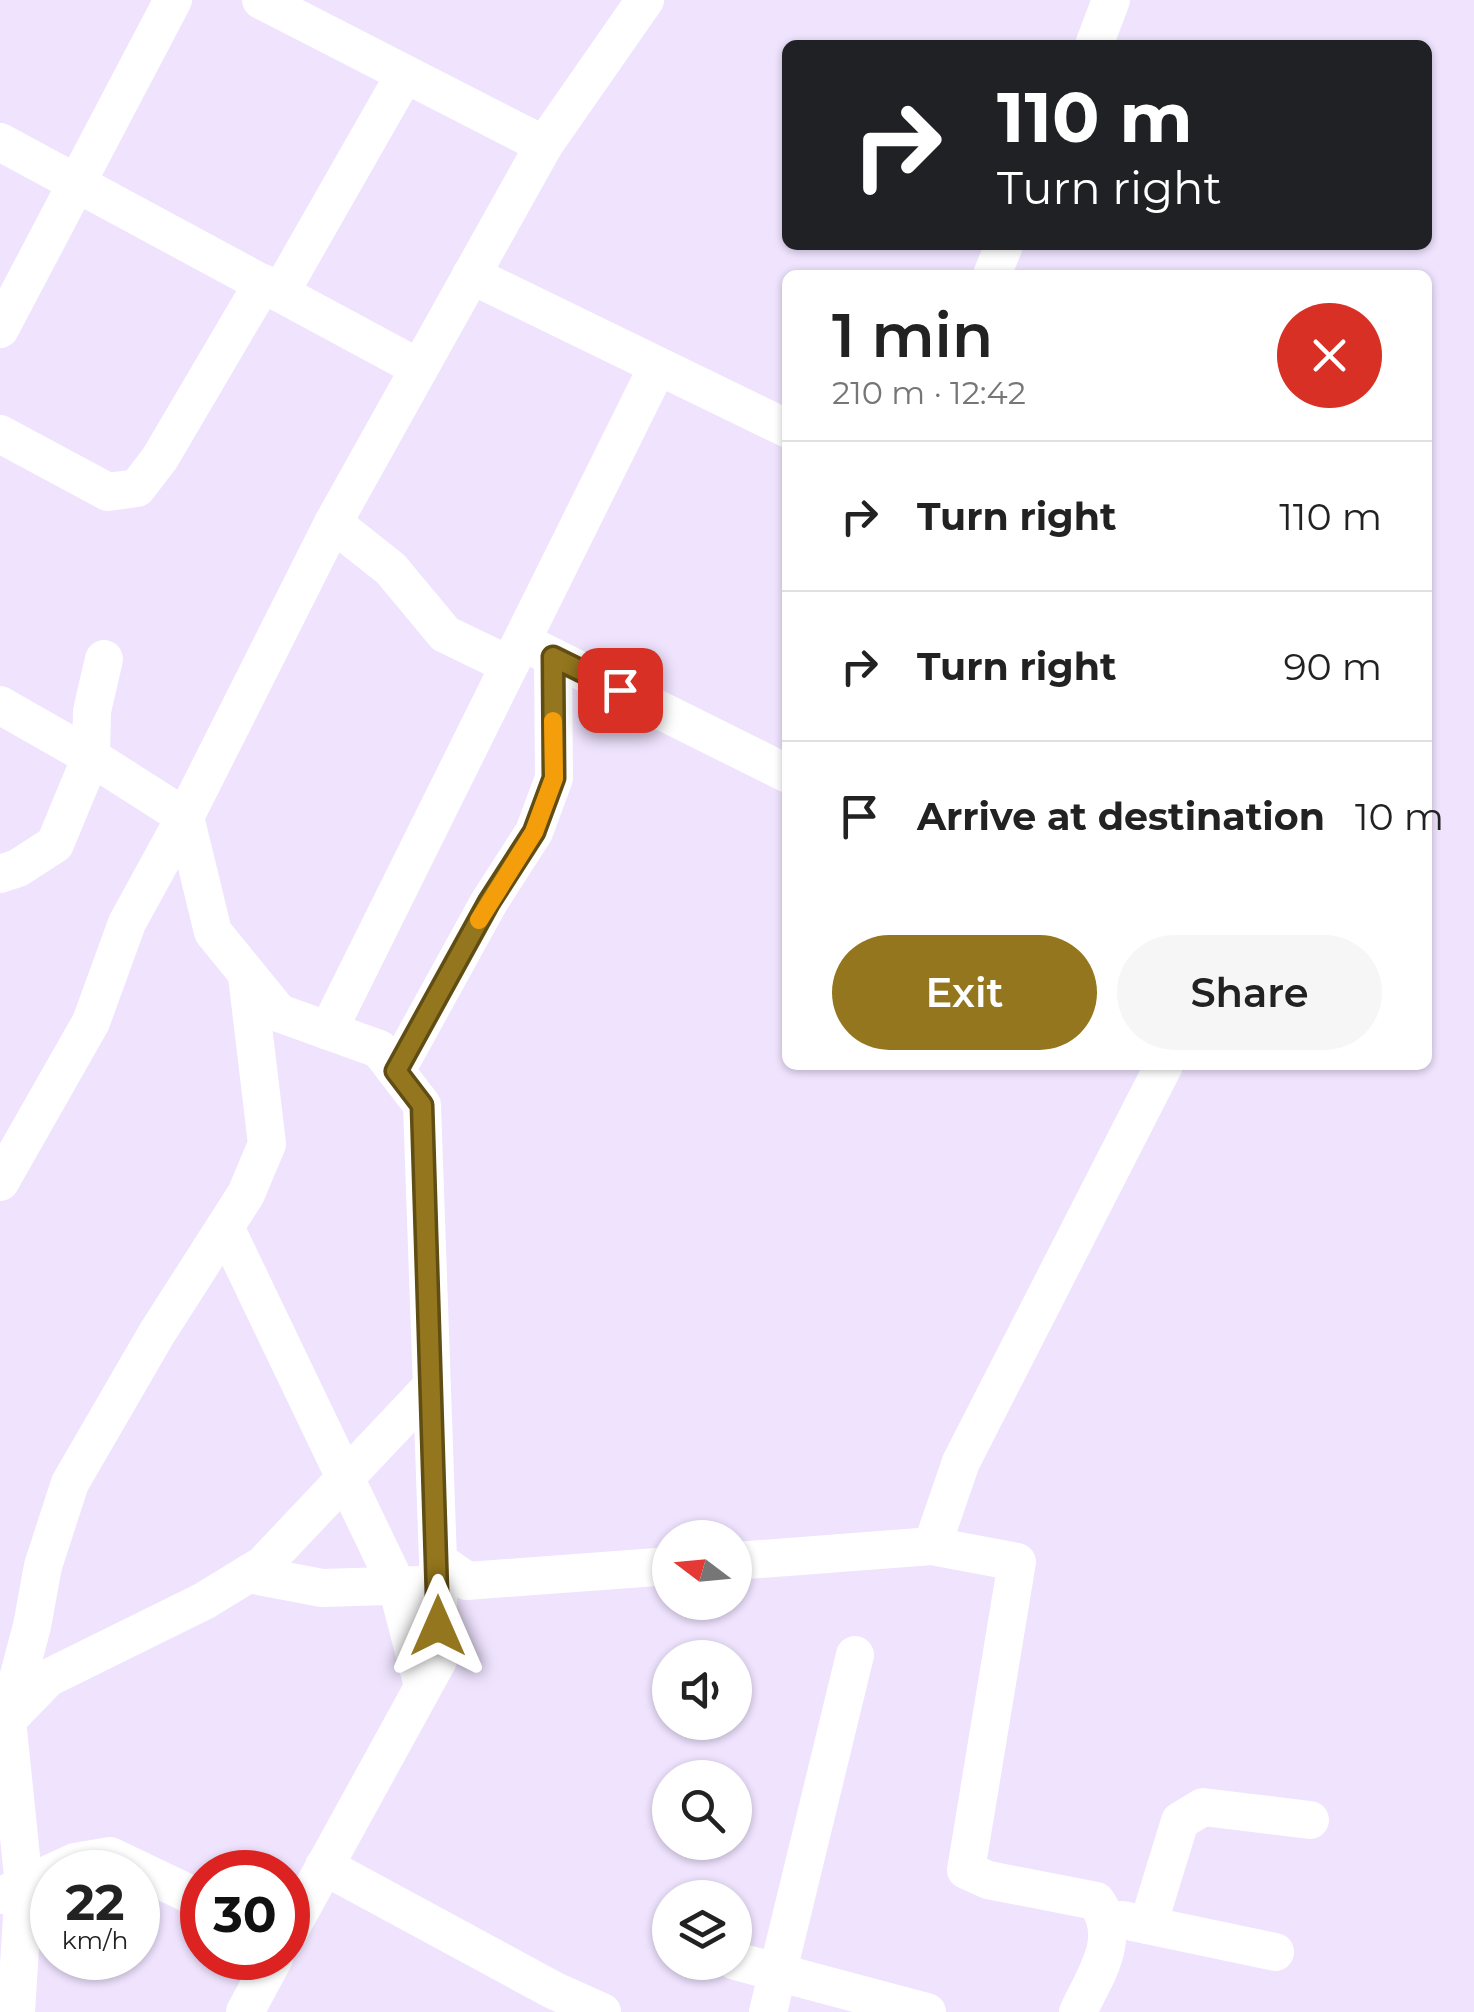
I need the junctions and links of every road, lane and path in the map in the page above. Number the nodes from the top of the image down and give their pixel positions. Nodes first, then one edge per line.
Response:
1 (173, 0) edge
2 (261, 0) edge
3 (645, 0) edge
4 (1111, 0) edge
5 (1096, 40) edge
6 (406, 74) junction
7 (0, 142) edge
8 (544, 144) junction
9 (75, 182) junction
10 (471, 274) junction
11 (271, 288) junction
12 (0, 329) edge
13 (419, 368) junction
14 (657, 368) junction
15 (782, 426) edge
16 (0, 434) edge
17 (333, 523) junction
18 (528, 654) junction
19 (104, 659) dead end
20 (0, 705) edge
21 (91, 757) junction
22 (782, 771) edge
23 (185, 817) junction
24 (0, 874) edge
25 (247, 974) junction
26 (328, 1031) junction
27 (1161, 1070) edge
28 (396, 1071) junction
29 (0, 1182) edge
30 (225, 1227) junction
31 (432, 1386) junction
32 (346, 1477) junction
33 (932, 1546) junction
34 (752, 1560) edge
35 (652, 1567) edge
36 (248, 1574) junction
37 (448, 1575) junction
38 (397, 1586) junction
39 (854, 1655) dead end
40 (423, 1686) junction
41 (4, 1724) edge
42 (1310, 1820) dead end
43 (324, 1866) junction
44 (180, 1889) edge
45 (12, 1891) edge
46 (310, 1892) edge
47 (1106, 1916) junction
48 (1148, 1925) junction
49 (1275, 1952) dead end
50 (752, 1966) edge
51 (778, 1972) junction
52 (267, 1980) edge
53 (258, 2008) edge
54 (16, 2012) edge
55 (602, 2012) edge
56 (768, 2012) edge
57 (927, 2012) edge
58 (1078, 2012) edge

1 - 9 street
2 - 6 street
3 - 8 street
4 - 5 street
6 - 8 street
6 - 11 street
7 - 9 street
8 - 10 street
9 - 11 street
9 - 12 street
10 - 13 street
10 - 14 street
11 - 13 street
11 - 16 street
13 - 17 street
14 - 15 street
14 - 18 street
17 - 18 street
17 - 23 street
18 - 22 street
18 - 26 street
18 - 28 street
19 - 21 street
20 - 21 street
21 - 23 street
21 - 24 street
23 - 25 street
23 - 29 street
25 - 26 street
25 - 30 street
26 - 28 street
27 - 33 street
28 - 31 street
30 - 32 street
30 - 41 street
31 - 32 street
31 - 37 street
32 - 36 street
32 - 38 street
33 - 34 street
33 - 47 street
35 - 37 street
36 - 38 street
36 - 41 street
37 - 38 street
37 - 40 street
38 - 40 street
39 - 51 street
40 - 43 street
41 - 45 street
42 - 48 street
43 - 46 street
43 - 55 street
44 - 45 street
45 - 54 street
47 - 48 street
47 - 58 street
48 - 49 street
50 - 51 street
51 - 56 street
51 - 57 street
52 - 53 street

